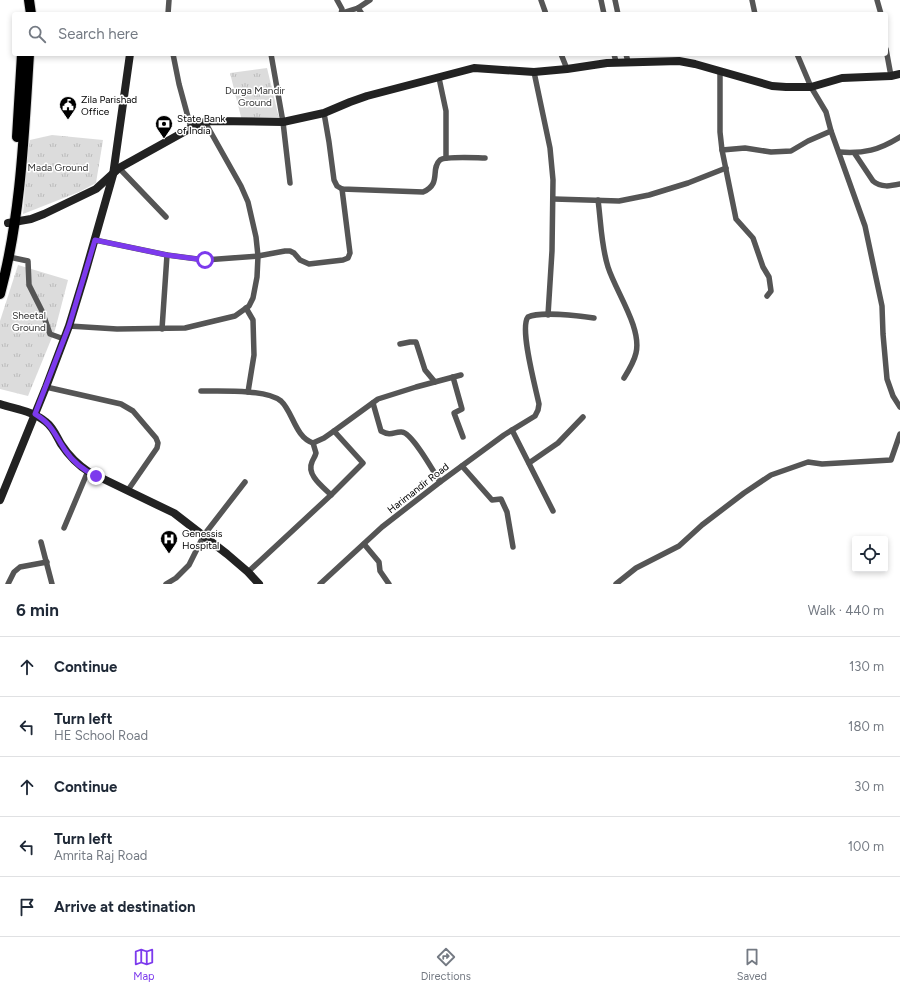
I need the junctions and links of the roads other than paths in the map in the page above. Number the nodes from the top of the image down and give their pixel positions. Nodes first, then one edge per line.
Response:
1 (23, 0) edge
2 (29, 0) edge
3 (169, 0) edge
4 (336, 0) edge
5 (370, 0) edge
6 (541, 0) edge
7 (601, 0) edge
8 (615, 0) edge
9 (752, 0) edge
10 (877, 0) edge
11 (358, 8) junction
12 (25, 12) edge
13 (31, 12) edge
14 (168, 12) edge
15 (342, 12) edge
16 (347, 12) edge
17 (361, 12) edge
18 (545, 12) edge
19 (604, 12) edge
20 (618, 12) edge
21 (755, 12) edge
22 (880, 12) edge
23 (22, 56) edge
24 (29, 56) edge
25 (130, 56) edge
26 (173, 56) edge
27 (271, 56) edge
28 (562, 56) edge
29 (798, 56) edge
30 (887, 56) edge
31 (615, 58) edge
32 (627, 58) edge
33 (567, 69) junction
34 (720, 71) junction
35 (534, 72) junction
36 (900, 74) edge
37 (891, 76) junction
38 (439, 78) junction
39 (811, 87) junction
40 (324, 113) junction
41 (205, 122) junction
42 (283, 122) junction
43 (191, 128) junction
44 (831, 132) junction
45 (900, 137) edge
46 (722, 150) junction
47 (839, 152) junction
48 (855, 154) junction
49 (446, 158) junction
50 (485, 158) dead end
51 (726, 168) junction
52 (116, 172) junction
53 (290, 183) dead end
54 (900, 184) edge
55 (342, 189) junction
56 (554, 199) junction
57 (598, 200) junction
58 (166, 217) dead end
59 (11, 223) junction
60 (95, 240) junction
61 (167, 255) junction
62 (258, 256) junction
63 (9, 257) junction
64 (0, 270) edge
65 (0, 294) edge
66 (767, 296) dead end
67 (246, 308) junction
68 (548, 315) junction
69 (594, 318) dead end
70 (69, 326) junction
71 (162, 329) junction
72 (64, 339) junction
73 (400, 344) dead end
74 (461, 375) dead end
75 (453, 377) junction
76 (624, 378) dead end
77 (435, 382) junction
78 (46, 387) junction
79 (201, 391) dead end
80 (248, 392) junction
81 (373, 403) junction
82 (0, 404) edge
83 (900, 407) edge
84 (35, 414) junction
85 (583, 417) dead end
86 (512, 430) junction
87 (334, 431) junction
88 (900, 434) edge
89 (463, 437) dead end
90 (313, 443) junction
91 (529, 463) junction
92 (462, 466) junction
93 (88, 471) junction
94 (245, 482) dead end
95 (440, 482) junction
96 (128, 490) junction
97 (331, 495) junction
98 (0, 500) edge
99 (553, 511) dead end
100 (64, 528) dead end
101 (204, 536) junction
102 (41, 542) dead end
103 (364, 544) junction
104 (513, 548) dead end
105 (46, 562) junction
106 (248, 572) junction
107 (8, 584) edge
108 (52, 584) edge
109 (166, 584) edge
110 (259, 584) edge
111 (320, 584) edge
112 (389, 584) edge
113 (616, 584) edge

1 - 12 highway
2 - 13 highway
3 - 14 street
4 - 15 street
5 - 11 street
6 - 18 street
7 - 19 street
8 - 20 street
9 - 21 street
10 - 22 street
11 - 16 street
11 - 17 street
23 - 59 highway
24 - 59 highway
25 - 52 street
26 - 43 street
27 - 42 street
28 - 33 street
29 - 39 street
30 - 37 street
31 - 32 street
31 - 33 street
32 - 34 street
33 - 35 street
34 - 39 street
34 - 46 street
35 - 38 street
35 - 56 street
36 - 37 street
37 - 39 street
38 - 40 street
38 - 49 street
39 - 44 street
40 - 42 street
40 - 55 street
41 - 42 street
41 - 43 street
41 - 62 street
42 - 53 street
43 - 52 street
44 - 46 street
44 - 47 street
45 - 48 street
46 - 51 street
47 - 48 street
47 - 83 street
48 - 54 street
49 - 50 street
49 - 55 street
51 - 57 street
51 - 66 street
52 - 58 street
52 - 59 street
52 - 60 street
55 - 62 street
56 - 57 street
56 - 68 street
57 - 76 street
59 - 63 highway
59 - 64 highway
60 - 61 street
60 - 70 street
61 - 62 street
61 - 71 street
62 - 67 street
63 - 65 highway
63 - 72 street
67 - 71 street
67 - 80 street
68 - 69 street
68 - 86 street, Harimandir Road
70 - 71 street
70 - 72 street
72 - 78 street
73 - 77 street
74 - 75 street
75 - 77 street
75 - 89 street
77 - 81 street
78 - 84 street
78 - 96 street
79 - 80 street
80 - 90 street
81 - 87 street
81 - 95 street
82 - 84 street
84 - 93 street
84 - 98 street
85 - 91 street
86 - 91 street
86 - 92 street, Harimandir Road
87 - 90 street
87 - 97 street
88 - 113 street
90 - 97 street
91 - 99 street
92 - 95 street, Harimandir Road
92 - 104 street
93 - 96 street
93 - 100 street
94 - 101 street
95 - 103 street, Harimandir Road
96 - 101 street
97 - 106 street
101 - 106 street
101 - 109 street
102 - 105 street
103 - 111 street, Harimandir Road
103 - 112 street
105 - 107 street
105 - 108 street
106 - 110 street

